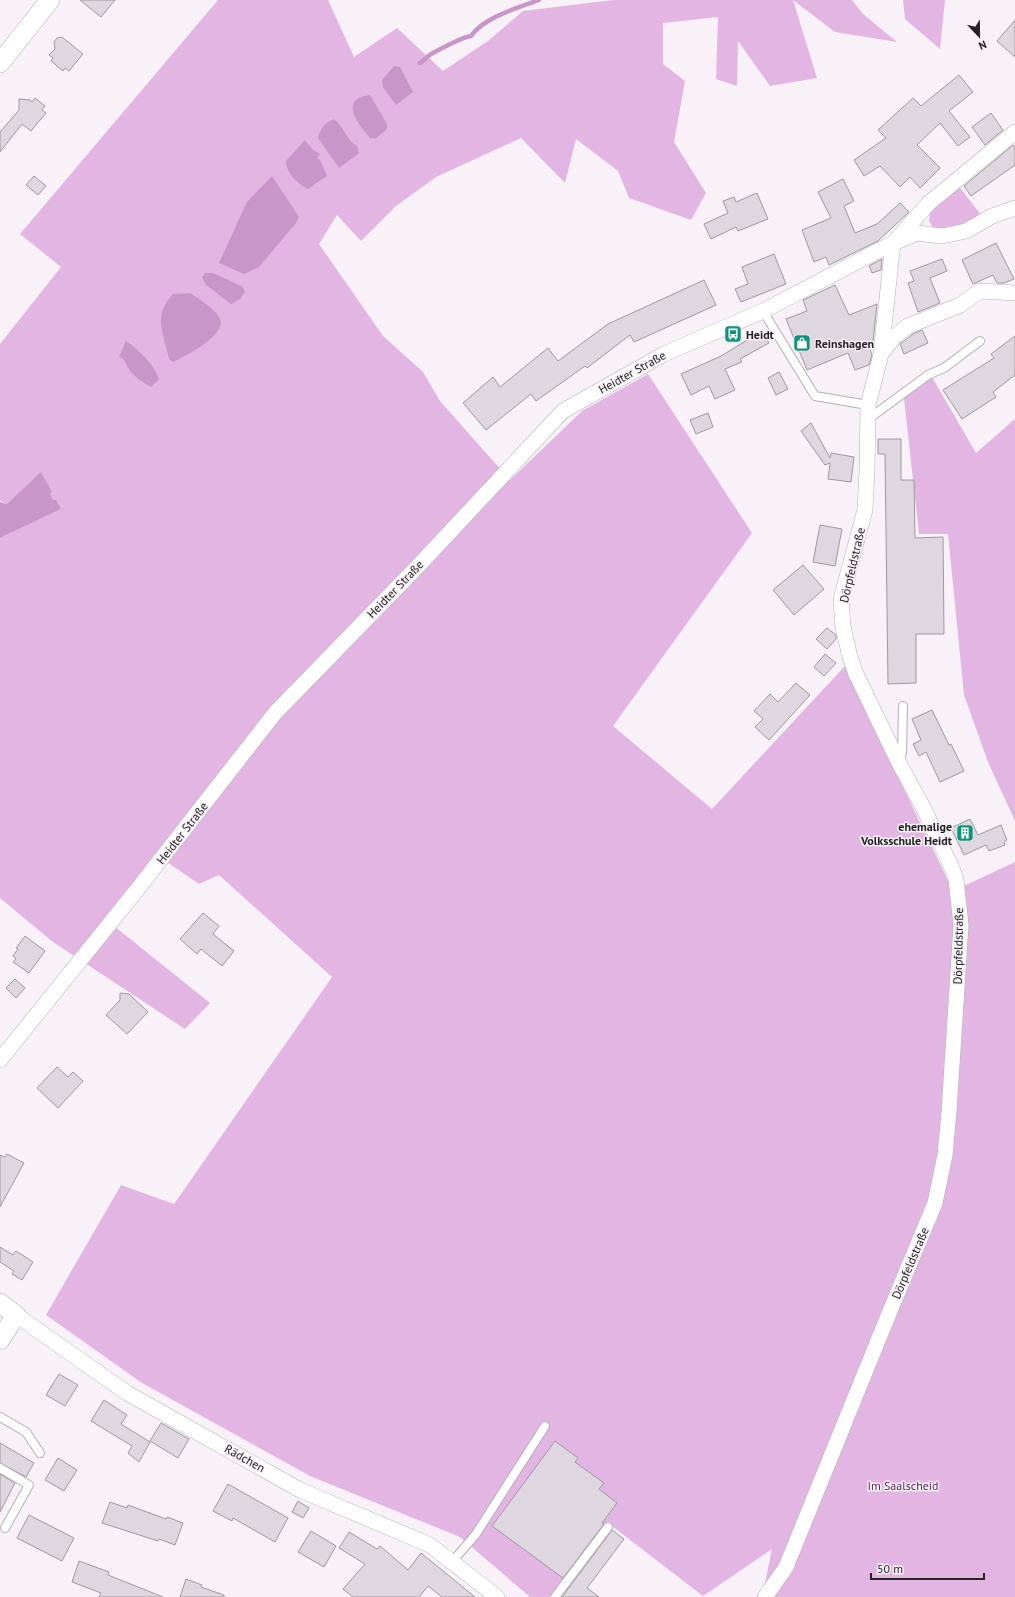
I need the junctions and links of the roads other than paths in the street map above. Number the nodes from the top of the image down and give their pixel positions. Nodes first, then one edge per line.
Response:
1 (50, 0) edge
2 (0, 62) edge
3 (1015, 132) edge
4 (1015, 208) edge
5 (893, 243) junction
6 (1015, 293) edge
7 (763, 311) junction
8 (980, 341) dead end
9 (881, 354) junction
10 (868, 405) junction
11 (866, 421) junction
12 (903, 706) dead end
13 (899, 763) junction
14 (0, 1060) edge
15 (0, 1303) edge
16 (16, 1315) junction
17 (0, 1340) edge
18 (0, 1418) edge
19 (545, 1426) dead end
20 (40, 1453) dead end
21 (0, 1468) edge
22 (608, 1527) dead end
23 (5, 1528) dead end
24 (454, 1561) junction
25 (497, 1597) edge
26 (555, 1597) edge
27 (765, 1597) edge

1 - 2 street
3 - 5 street
4 - 5 street
5 - 7 street, Heidter Straße
5 - 9 street, Dörpfeldstraße
6 - 9 street
7 - 10 lane
7 - 14 street, Heidter Straße
8 - 11 lane
9 - 10 street, Dörpfeldstraße
10 - 11 street, Dörpfeldstraße
11 - 13 street, Dörpfeldstraße
12 - 13 lane
13 - 27 street, Dörpfeldstraße
15 - 16 street, Rädchen
16 - 17 street
16 - 24 street, Rädchen
18 - 20 lane
19 - 24 lane
21 - 23 lane
22 - 26 lane
24 - 25 street, Rädchen

